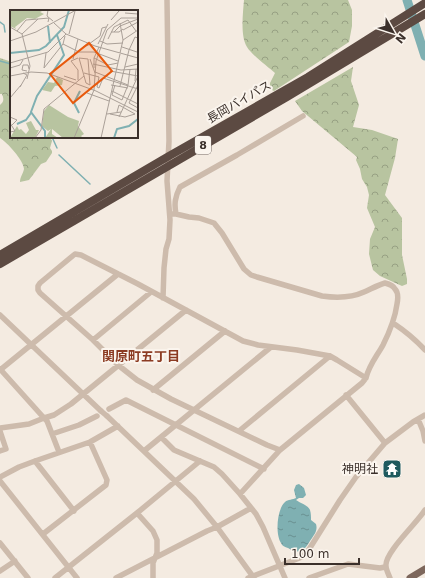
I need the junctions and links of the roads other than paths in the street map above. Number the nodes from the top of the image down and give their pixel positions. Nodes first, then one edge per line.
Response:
1 (167, 0) edge
2 (424, 8) edge
3 (304, 116) dead end
4 (169, 156) junction
5 (168, 166) junction
6 (173, 214) junction
7 (0, 255) edge
8 (0, 264) edge
9 (118, 274) junction
10 (151, 292) junction
11 (163, 298) junction
12 (186, 310) junction
13 (0, 315) edge
14 (66, 316) junction
15 (393, 323) junction
16 (225, 331) junction
17 (93, 340) junction
18 (32, 345) junction
19 (272, 348) junction
20 (425, 350) edge
21 (330, 356) junction
22 (118, 365) junction
23 (0, 370) edge
24 (366, 378) junction
25 (152, 390) junction
26 (84, 394) junction
27 (346, 395) junction
28 (109, 409) dead end
29 (194, 410) junction
30 (99, 413) junction
31 (425, 415) edge
32 (44, 418) junction
33 (418, 419) junction
34 (175, 425) junction
35 (118, 426) junction
36 (0, 428) edge
37 (239, 431) junction
38 (0, 432) edge
39 (52, 434) junction
40 (161, 437) junction
41 (425, 441) edge
42 (90, 442) junction
43 (385, 443) junction
44 (280, 450) junction
45 (0, 451) edge
46 (144, 451) junction
47 (59, 452) junction
48 (35, 460) junction
49 (200, 461) junction
50 (264, 469) junction
51 (0, 477) edge
52 (0, 481) edge
53 (176, 481) junction
54 (240, 494) junction
55 (251, 508) junction
56 (425, 510) edge
57 (74, 511) junction
58 (137, 513) junction
59 (217, 527) junction
60 (43, 534) junction
61 (0, 543) edge
62 (155, 558) junction
63 (15, 561) junction
64 (69, 566) junction
65 (280, 566) junction
66 (385, 567) junction
67 (425, 569) edge
68 (0, 571) edge
69 (252, 577) edge
70 (413, 577) edge
71 (28, 578) edge
72 (55, 578) edge
73 (78, 578) edge
74 (116, 578) edge
75 (153, 578) edge
76 (285, 578) edge
77 (309, 578) edge
78 (390, 578) edge

1 - 4 street
2 - 4 highway, 長岡バイパス / 8
2 - 5 highway, 長岡バイパス / 8
3 - 6 street
4 - 5 street
4 - 7 highway, 長岡バイパス / 8
5 - 6 street
5 - 8 highway, 長岡バイパス / 8
6 - 11 street
6 - 15 street
9 - 10 street
9 - 14 street
9 - 14 street
10 - 11 street
10 - 17 street
11 - 12 street
12 - 16 street
12 - 22 street
13 - 18 street
14 - 17 street
14 - 18 street
15 - 20 street
15 - 24 street
16 - 19 street
16 - 25 street
17 - 22 street
18 - 23 street
18 - 26 street
19 - 21 street
19 - 29 street
21 - 24 street
21 - 37 street
22 - 25 street
22 - 26 street
23 - 32 street
24 - 27 street
25 - 29 street
26 - 30 street
26 - 32 street
27 - 43 street
27 - 44 street
28 - 34 street
29 - 34 street
29 - 37 street
30 - 35 street, bridge
30 - 39 street
31 - 33 street
32 - 36 street
32 - 39 street
33 - 41 street
33 - 43 street
34 - 40 street
34 - 50 street
35 - 42 street
35 - 46 street
37 - 44 street
38 - 45 street
39 - 47 street
40 - 46 street
40 - 49 street
42 - 47 street
42 - 57 street
43 - 65 street
44 - 50 street
46 - 53 street
47 - 48 street
48 - 51 street
48 - 57 street
49 - 53 street
49 - 54 street
50 - 54 street
52 - 60 street
53 - 58 street
53 - 59 street
54 - 55 street
55 - 59 street
55 - 65 street
56 - 66 street
57 - 60 street
58 - 62 street
58 - 64 street
59 - 62 street
59 - 69 street
60 - 64 street
61 - 63 street
62 - 74 street
62 - 75 street
63 - 68 street
63 - 71 street
64 - 72 street
64 - 73 street
65 - 69 street
65 - 76 street
66 - 77 street
66 - 78 street
67 - 70 main road

